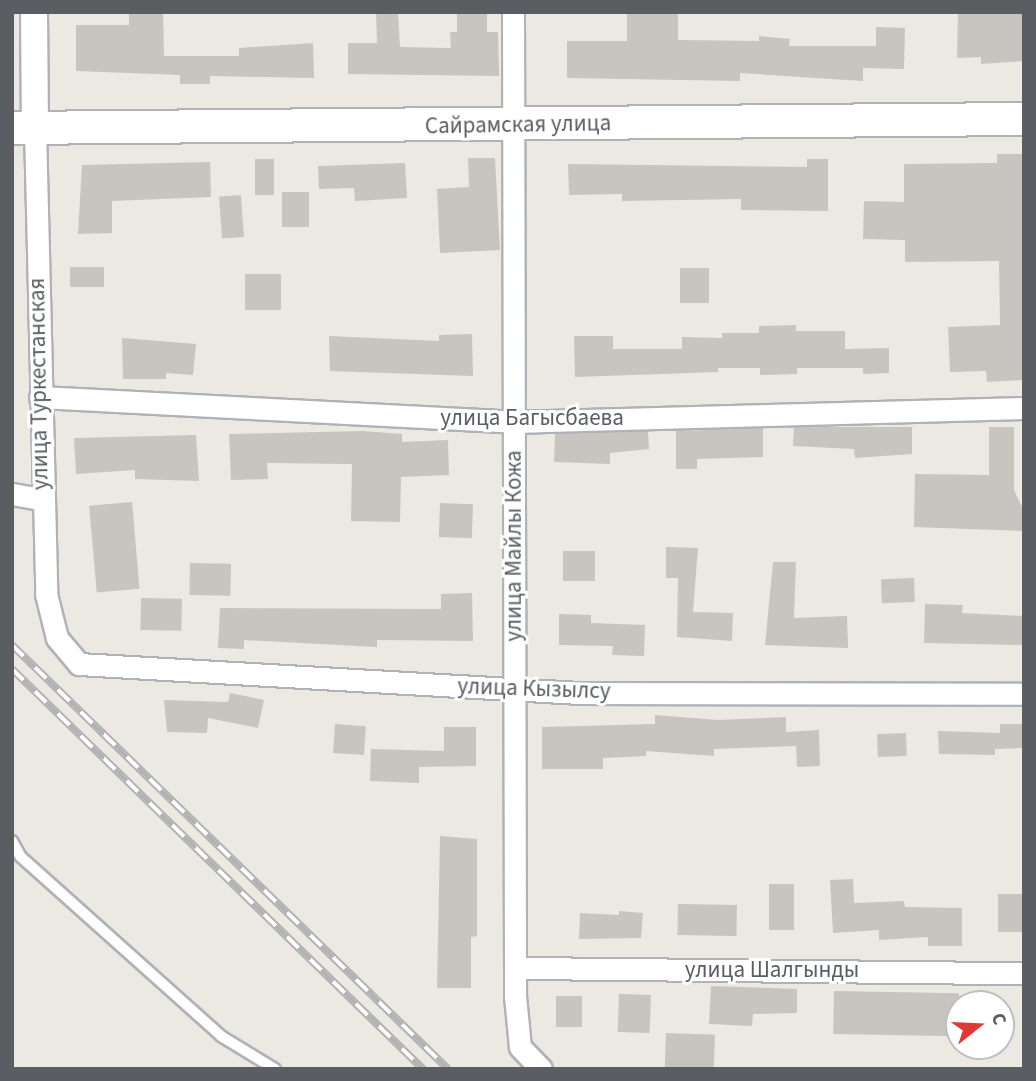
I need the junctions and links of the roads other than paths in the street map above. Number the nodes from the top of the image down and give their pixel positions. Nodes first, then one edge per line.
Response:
1 (34, 12) edge
2 (513, 12) edge
3 (1024, 119) edge
4 (514, 125) junction
5 (23, 129) edge
6 (40, 397) junction
7 (1024, 408) edge
8 (514, 422) junction
9 (12, 494) edge
10 (41, 499) junction
11 (57, 638) joint
12 (515, 689) junction
13 (1024, 694) edge
14 (12, 841) edge
15 (523, 968) dead end
16 (1021, 973) dead end
17 (275, 1069) edge
18 (541, 1069) edge

1 - 5 street
2 - 4 street, улица Майлы Кожа
3 - 4 main road, Сайрамская улица
4 - 5 main road, Сайрамская улица
4 - 8 street, улица Майлы Кожа
5 - 6 street, улица Туркестанская
6 - 8 street, улица Багысбаева
6 - 10 street, улица Туркестанская
7 - 8 street, улица Багысбаева
8 - 12 street, улица Майлы Кожа
9 - 10 street
10 - 11 street, улица Туркестанская
11 - 12 street, улица Кызылсу
12 - 13 street, улица Кызылсу
12 - 18 street, улица Майлы Кожа
14 - 17 lane
15 - 16 street, улица Шалгынды

